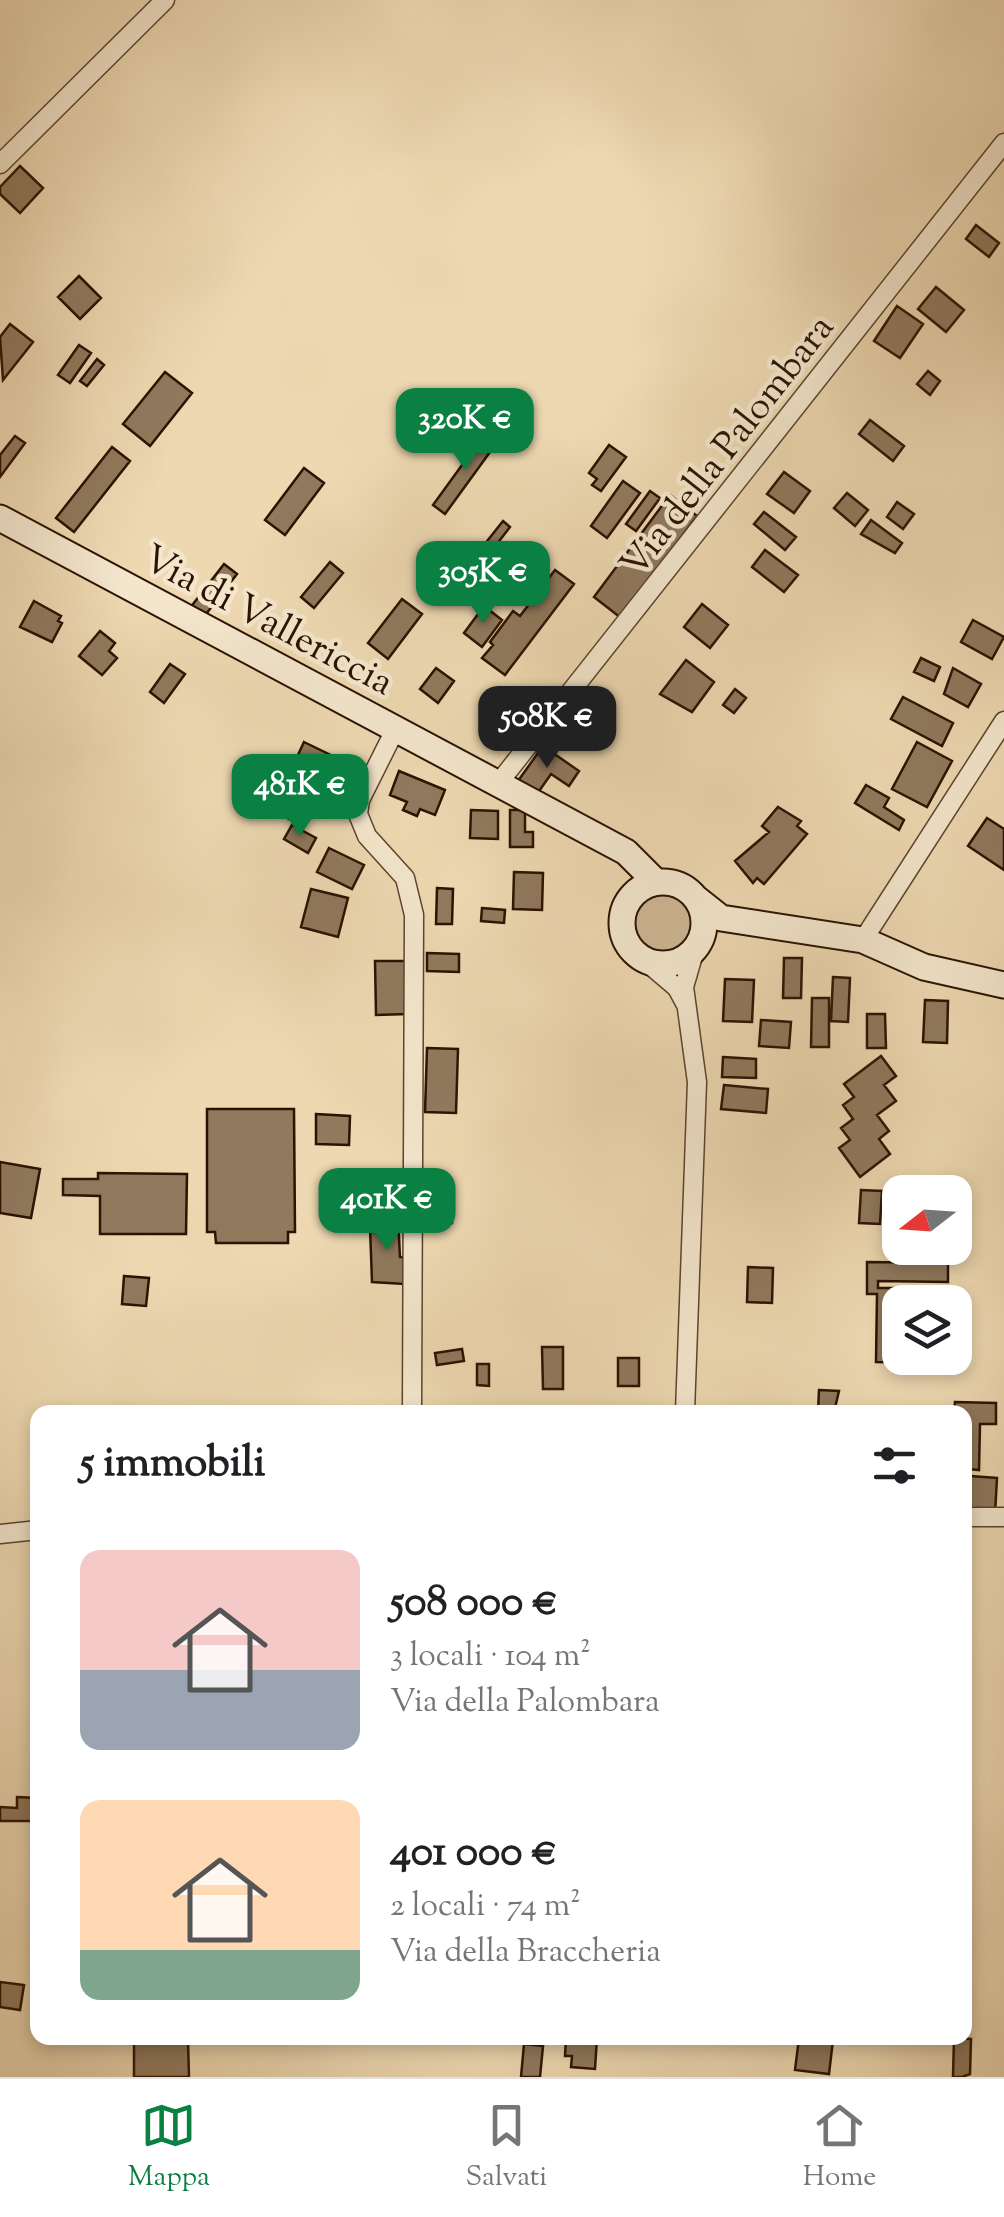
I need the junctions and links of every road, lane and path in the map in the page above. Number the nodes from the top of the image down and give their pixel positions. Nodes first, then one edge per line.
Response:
1 (166, 0) edge
2 (1004, 144) edge
3 (0, 164) edge
4 (0, 518) edge
5 (1004, 722) edge
6 (396, 728) junction
7 (498, 785) junction
8 (609, 843) junction
9 (656, 882) junction
10 (632, 896) junction
11 (697, 899) junction
12 (758, 925) junction
13 (863, 940) junction
14 (695, 950) junction
15 (644, 960) junction
16 (1004, 984) edge
17 (685, 1003) junction
18 (412, 1405) edge
19 (685, 1405) edge
20 (972, 1517) edge
21 (1004, 1517) edge
22 (30, 1531) edge
23 (0, 1534) edge

1 - 3 street
2 - 7 street, Via della Palombara
4 - 6 street, Via di Vallericcia
5 - 13 street
6 - 7 street, Via di Vallericcia
6 - 18 street
7 - 8 street, Via di Vallericcia
8 - 9 street, Via di Vallericcia
8 - 10 street
9 - 10 street
9 - 11 street, Via di Vallericcia
10 - 15 street
11 - 12 street, Via di Vallericcia
11 - 14 street
12 - 13 street, Via di Vallericcia
12 - 14 street, Via di Vallericcia
13 - 16 street, Via di Vallericcia
14 - 15 street, Via di Vallericcia
14 - 17 street
15 - 17 street
17 - 19 street
20 - 21 street
22 - 23 street

